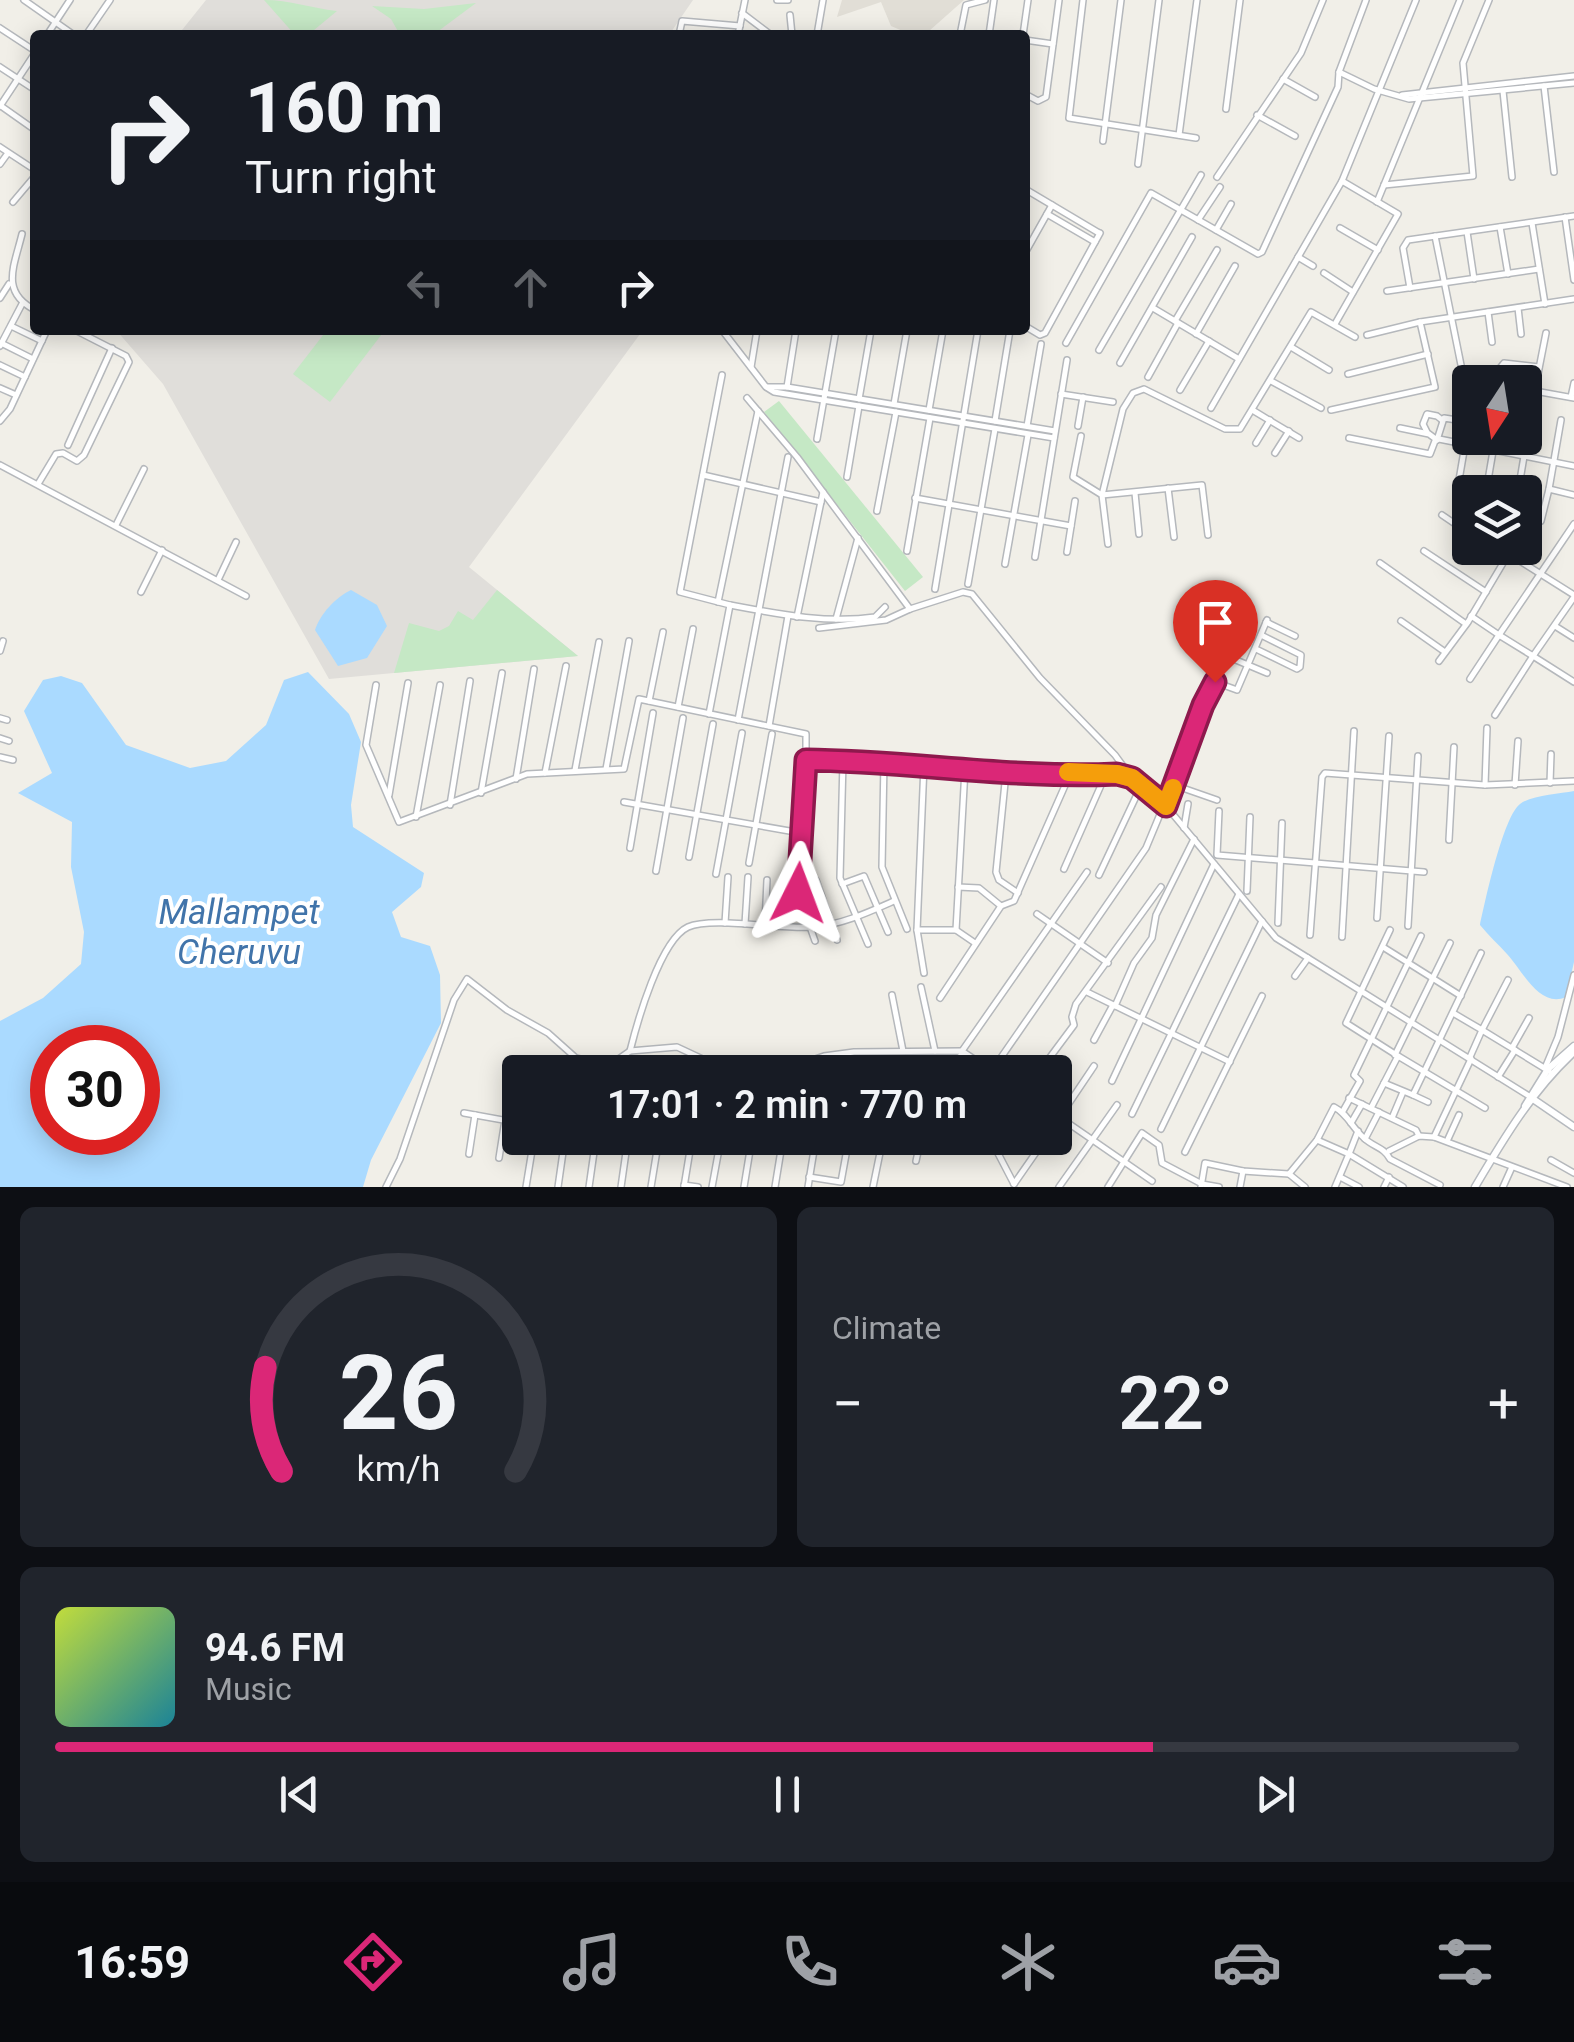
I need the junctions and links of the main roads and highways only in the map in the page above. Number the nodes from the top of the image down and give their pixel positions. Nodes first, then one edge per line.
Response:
1 (1574, 1049) edge
2 (1531, 1097) junction
3 (1572, 1122) edge
4 (1476, 1187) edge

1 - 2 main road
2 - 3 main road
2 - 4 main road

